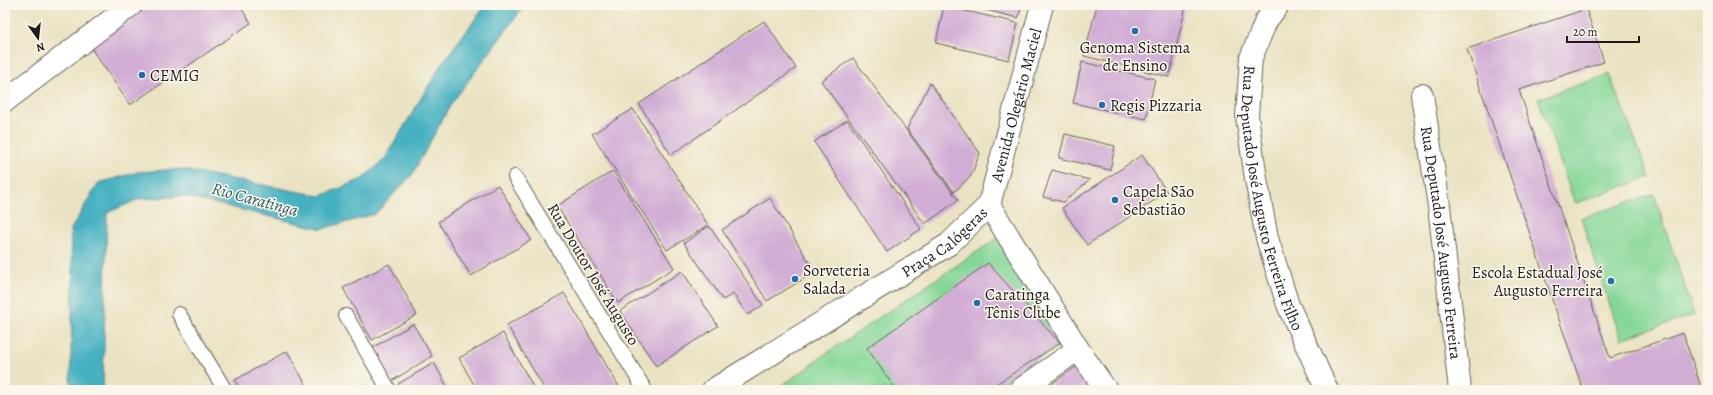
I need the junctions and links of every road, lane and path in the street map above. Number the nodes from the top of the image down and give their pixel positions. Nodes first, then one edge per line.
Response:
1 (131, 5) edge
2 (1042, 5) edge
3 (1278, 5) edge
4 (1422, 95) dead end
5 (5, 101) edge
6 (515, 177) dead end
7 (989, 205) junction
8 (179, 314) dead end
9 (346, 316) dead end
10 (1078, 349) junction
11 (225, 390) edge
12 (389, 390) edge
13 (645, 390) edge
14 (713, 390) edge
15 (1020, 390) edge
16 (1106, 390) edge
17 (1327, 390) edge
18 (1460, 390) edge

1 - 5 street
2 - 7 street, Avenida Olegário Maciel
3 - 17 street, Rua Deputado José Augusto Ferreira Filho
4 - 18 street, Rua Deputado José Augusto Ferreira
6 - 13 lane, Rua Doutor José Augusto
7 - 10 street, Praça Calógeras
7 - 14 street, Praça Calógeras
8 - 11 lane
9 - 12 lane
10 - 15 street
10 - 16 street, Praça Calógeras

